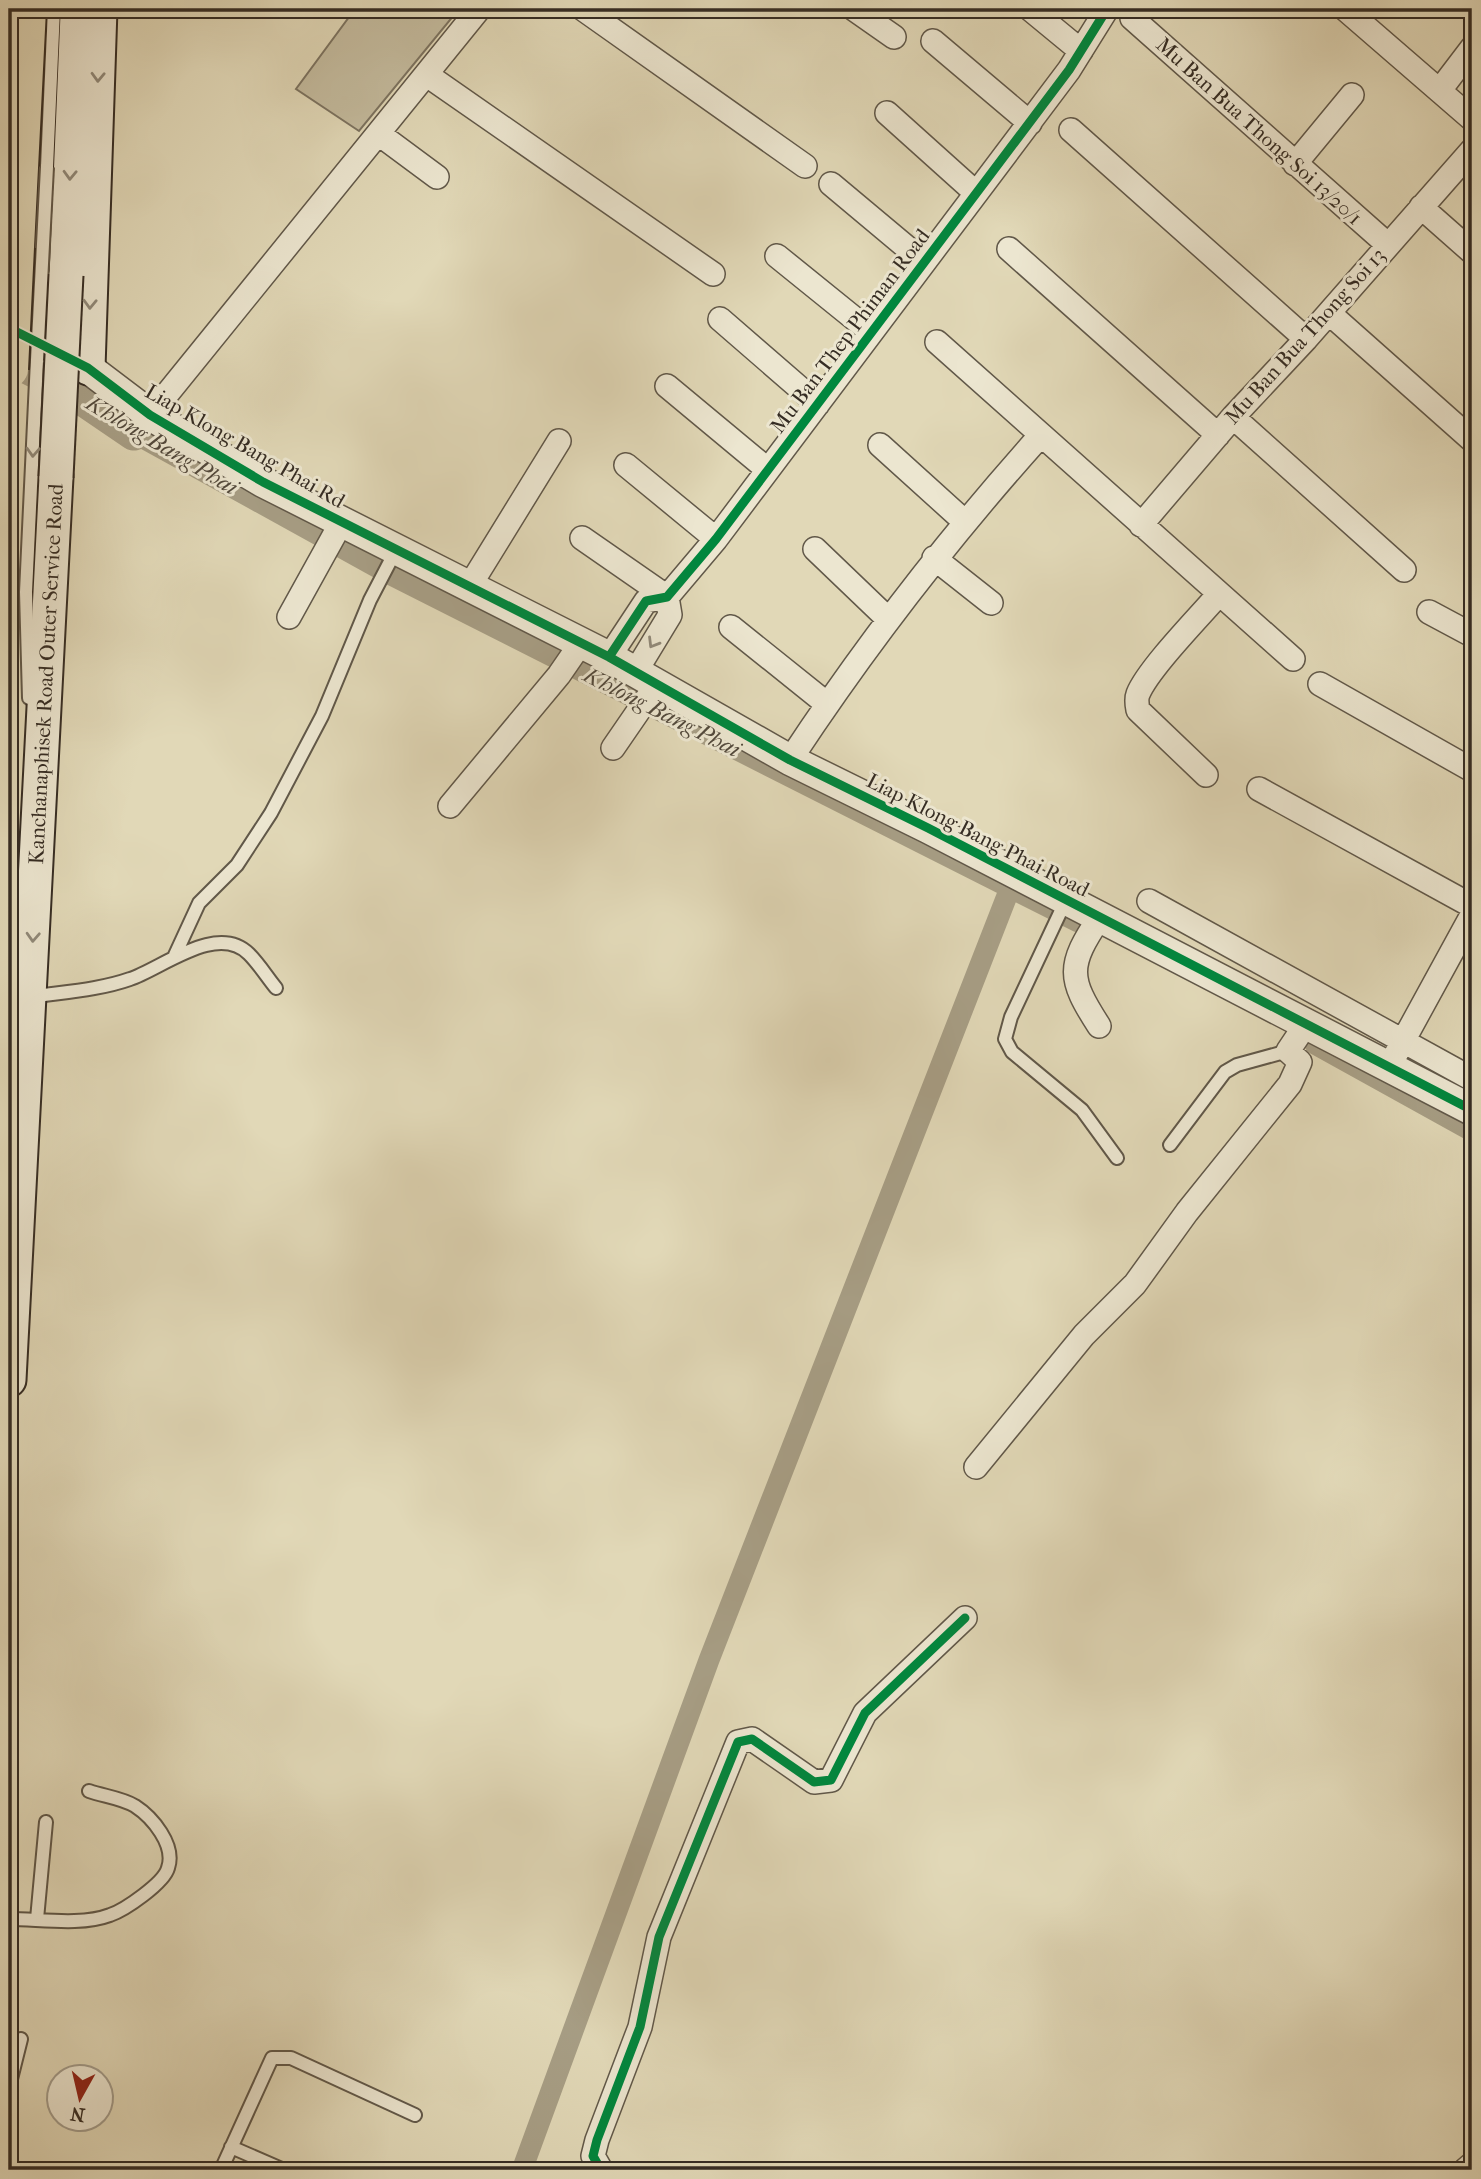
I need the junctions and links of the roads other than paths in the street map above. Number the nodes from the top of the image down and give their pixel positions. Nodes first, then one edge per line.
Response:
1 (27, 9) edge
2 (54, 9) edge
3 (77, 9) edge
4 (100, 9) edge
5 (480, 9) edge
6 (583, 9) edge
7 (854, 9) edge
8 (1030, 9) edge
9 (1107, 9) edge
10 (1345, 9) edge
11 (1132, 18) dead end
12 (894, 37) dead end
13 (933, 41) dead end
14 (1472, 47) edge
15 (1081, 51) junction
16 (427, 75) junction
17 (1440, 90) junction
18 (1352, 95) dead end
19 (887, 113) dead end
20 (1472, 119) edge
21 (1030, 123) junction
22 (1070, 130) dead end
23 (379, 134) junction
24 (1472, 150) edge
25 (1295, 164) junction
26 (805, 166) dead end
27 (437, 177) dead end
28 (831, 184) dead end
29 (976, 193) junction
30 (1421, 207) junction
31 (1387, 244) junction
32 (1009, 249) dead end
33 (1472, 252) edge
34 (778, 256) dead end
35 (923, 261) junction
36 (713, 274) dead end
37 (1329, 313) junction
38 (720, 319) dead end
39 (9, 328) edge
40 (872, 332) junction
41 (1306, 339) junction
42 (937, 342) dead end
43 (88, 368) junction
44 (9, 369) edge
45 (667, 386) dead end
46 (818, 404) junction
47 (150, 415) junction
48 (1226, 426) junction
49 (1040, 436) junction
50 (1472, 440) edge
51 (559, 441) dead end
52 (880, 445) dead end
53 (626, 465) dead end
54 (768, 470) junction
55 (964, 522) junction
56 (1141, 525) junction
57 (339, 527) junction
58 (582, 538) dead end
59 (716, 539) junction
60 (815, 549) dead end
61 (393, 555) junction
62 (934, 558) junction
63 (1404, 570) dead end
64 (469, 587) junction
65 (1219, 594) junction
66 (667, 597) junction
67 (991, 603) dead end
68 (1429, 612) dead end
69 (289, 617) dead end
70 (887, 618) junction
71 (731, 627) dead end
72 (1472, 635) edge
73 (578, 647) junction
74 (609, 657) junction
75 (1293, 659) dead end
76 (649, 683) junction
77 (1320, 684) dead end
78 (29, 700) dead end
79 (827, 704) junction
80 (30, 720) dead end
81 (613, 748) dead end
82 (790, 760) junction
83 (1472, 770) edge
84 (1206, 775) dead end
85 (1259, 789) dead end
86 (450, 806) dead end
87 (35, 897) junction
88 (1149, 901) dead end
89 (1063, 905) junction
90 (1472, 914) edge
91 (1097, 922) junction
92 (175, 955) junction
93 (276, 988) dead end
94 (19, 1000) edge
95 (1099, 1026) dead end
96 (9, 1039) edge
97 (1296, 1039) junction
98 (1396, 1054) junction
99 (1472, 1079) edge
100 (1472, 1110) edge
101 (1170, 1145) dead end
102 (1117, 1158) dead end
103 (9, 1380) edge
104 (976, 1467) dead end
105 (965, 1618) dead end
106 (89, 1791) dead end
107 (46, 1822) dead end
108 (9, 1919) edge
109 (37, 1919) junction
110 (21, 2039) dead end
111 (9, 2087) edge
112 (415, 2115) dead end
113 (231, 2147) junction
114 (1472, 2164) edge
115 (221, 2170) edge
116 (284, 2170) edge
117 (601, 2170) edge
118 (1465, 2170) edge

1 - 44 highway, bridge
2 -> 78 lane, bridge
3 -> 87 main road, Kanchanaphisek Road Outer Service Road, bridge
4 -> 43 main road
5 - 16 street
6 - 26 street
7 - 12 street
8 - 15 street
9 - 15 street, Mu Ban Thep Phiman Road
10 - 17 street
11 - 25 street, Mu Ban Bua Thong Soi 13/20/1
13 - 21 street
14 - 17 street
15 - 21 street, Mu Ban Thep Phiman Road
16 - 23 street
16 - 36 street
17 - 20 street
18 - 25 street
19 - 29 street
21 - 29 street, Mu Ban Thep Phiman Road
22 - 41 street
23 - 27 street
23 - 47 street
24 - 30 street, Mu Ban Bua Thong Soi 13
25 - 31 street, Mu Ban Bua Thong Soi 13/20/1
28 - 35 street
29 - 35 street, Mu Ban Thep Phiman Road
30 - 31 street, Mu Ban Bua Thong Soi 13
30 - 33 street
31 - 37 street, Mu Ban Bua Thong Soi 13
32 - 48 street
34 - 40 street
35 - 40 street, Mu Ban Thep Phiman Road
37 - 41 street, Mu Ban Bua Thong Soi 13
37 - 50 street
38 - 46 street
39 - 43 street, Liap Klong Bang Phai Rd
40 - 46 street, Mu Ban Thep Phiman Road
41 - 48 street, Mu Ban Bua Thong Soi 13
42 - 49 street
43 - 47 street, Liap Klong Bang Phai Rd
45 - 54 street
46 - 54 street, Mu Ban Thep Phiman Road
47 - 57 street, Liap Klong Bang Phai Rd
48 - 56 street, Mu Ban Bua Thong Soi 13
48 - 63 street
49 - 55 street
49 - 56 street
51 - 64 street
52 - 55 street
53 - 59 street
54 - 59 street, Mu Ban Thep Phiman Road
55 - 62 street
56 - 65 street
57 - 61 street, Liap Klong Bang Phai Rd
57 - 69 street
58 - 66 street
59 - 66 street, Mu Ban Thep Phiman Road
60 - 70 street
61 - 64 street, Liap Klong Bang Phai Rd
61 - 92 lane
62 - 67 street
62 - 70 street
64 - 73 street, Liap Klong Bang Phai Road
65 - 75 street
65 - 84 street
66 - 74 street, Mu Ban Thep Phiman Road
66 -> 76 street
68 - 72 street
70 - 79 street
71 - 79 street
73 - 74 street, Liap Klong Bang Phai Road
73 - 86 street
74 - 76 street, Liap Klong Bang Phai Road
76 - 81 street
76 - 82 street, Liap Klong Bang Phai Road
77 - 83 street
79 - 82 street
80 - 87 lane
82 - 89 street, Liap Klong Bang Phai Road
85 - 90 street
87 -> 94 main road, Kanchanaphisek Road Outer Service Road
88 - 98 street
89 - 91 street, Liap Klong Bang Phai Road
89 - 102 lane
90 - 98 street
91 - 95 street
91 - 97 street, Liap Klong Bang Phai Road
92 - 93 lane
92 - 94 lane
94 - 96 main road
94 - 103 main road, Kanchanaphisek Road Outer Service Road
97 - 98 street, Liap Klong Bang Phai Road
97 - 101 lane
97 - 104 street
98 - 99 street
98 - 100 street, Liap Klong Bang Phai Road
105 - 117 street
106 - 109 lane
107 - 109 lane
108 - 109 lane
110 - 111 lane
112 - 113 lane
113 - 115 lane
113 - 116 lane
114 - 118 street

